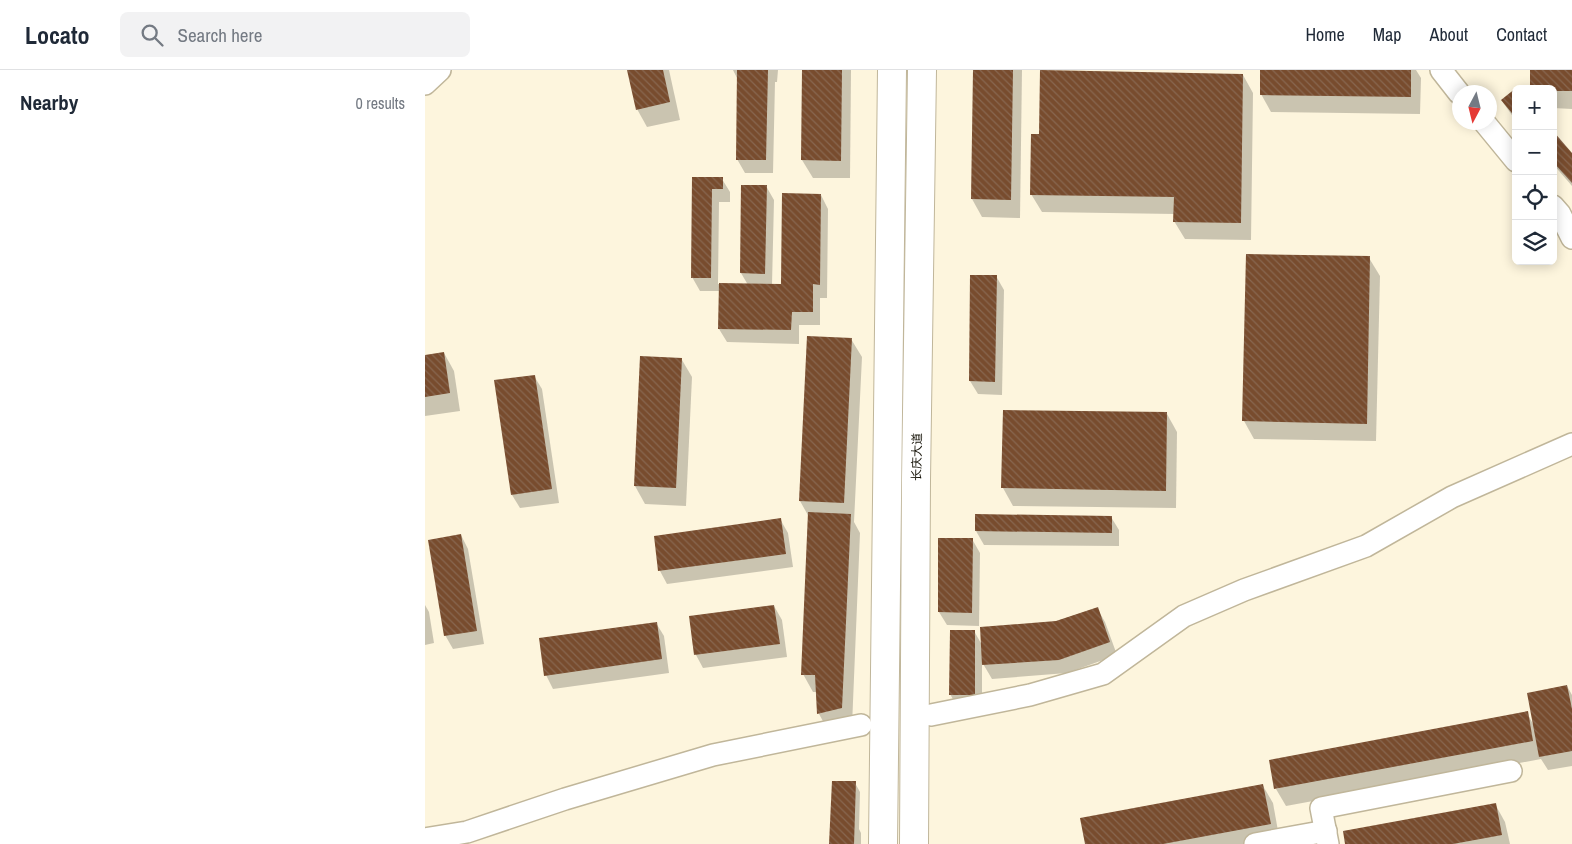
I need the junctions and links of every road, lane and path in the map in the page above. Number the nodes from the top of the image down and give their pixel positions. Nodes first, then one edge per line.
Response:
1 (440, 70) edge
2 (892, 70) edge
3 (922, 70) edge
4 (1441, 70) edge
5 (425, 84) edge
6 (1453, 85) edge
7 (1491, 130) edge
8 (1512, 156) edge
9 (1557, 211) edge
10 (1572, 238) edge
11 (1572, 444) edge
12 (931, 716) dead end
13 (861, 725) dead end
14 (1511, 771) dead end
15 (1327, 837) edge
16 (425, 839) edge
17 (883, 844) edge
18 (914, 844) edge
19 (1255, 844) edge

1 - 5 street
2 - 17 main road
3 - 18 main road, 长庆大道
4 - 6 street
7 - 8 street
9 - 10 street
11 - 12 street
13 - 16 street
14 - 15 street
15 - 19 street

